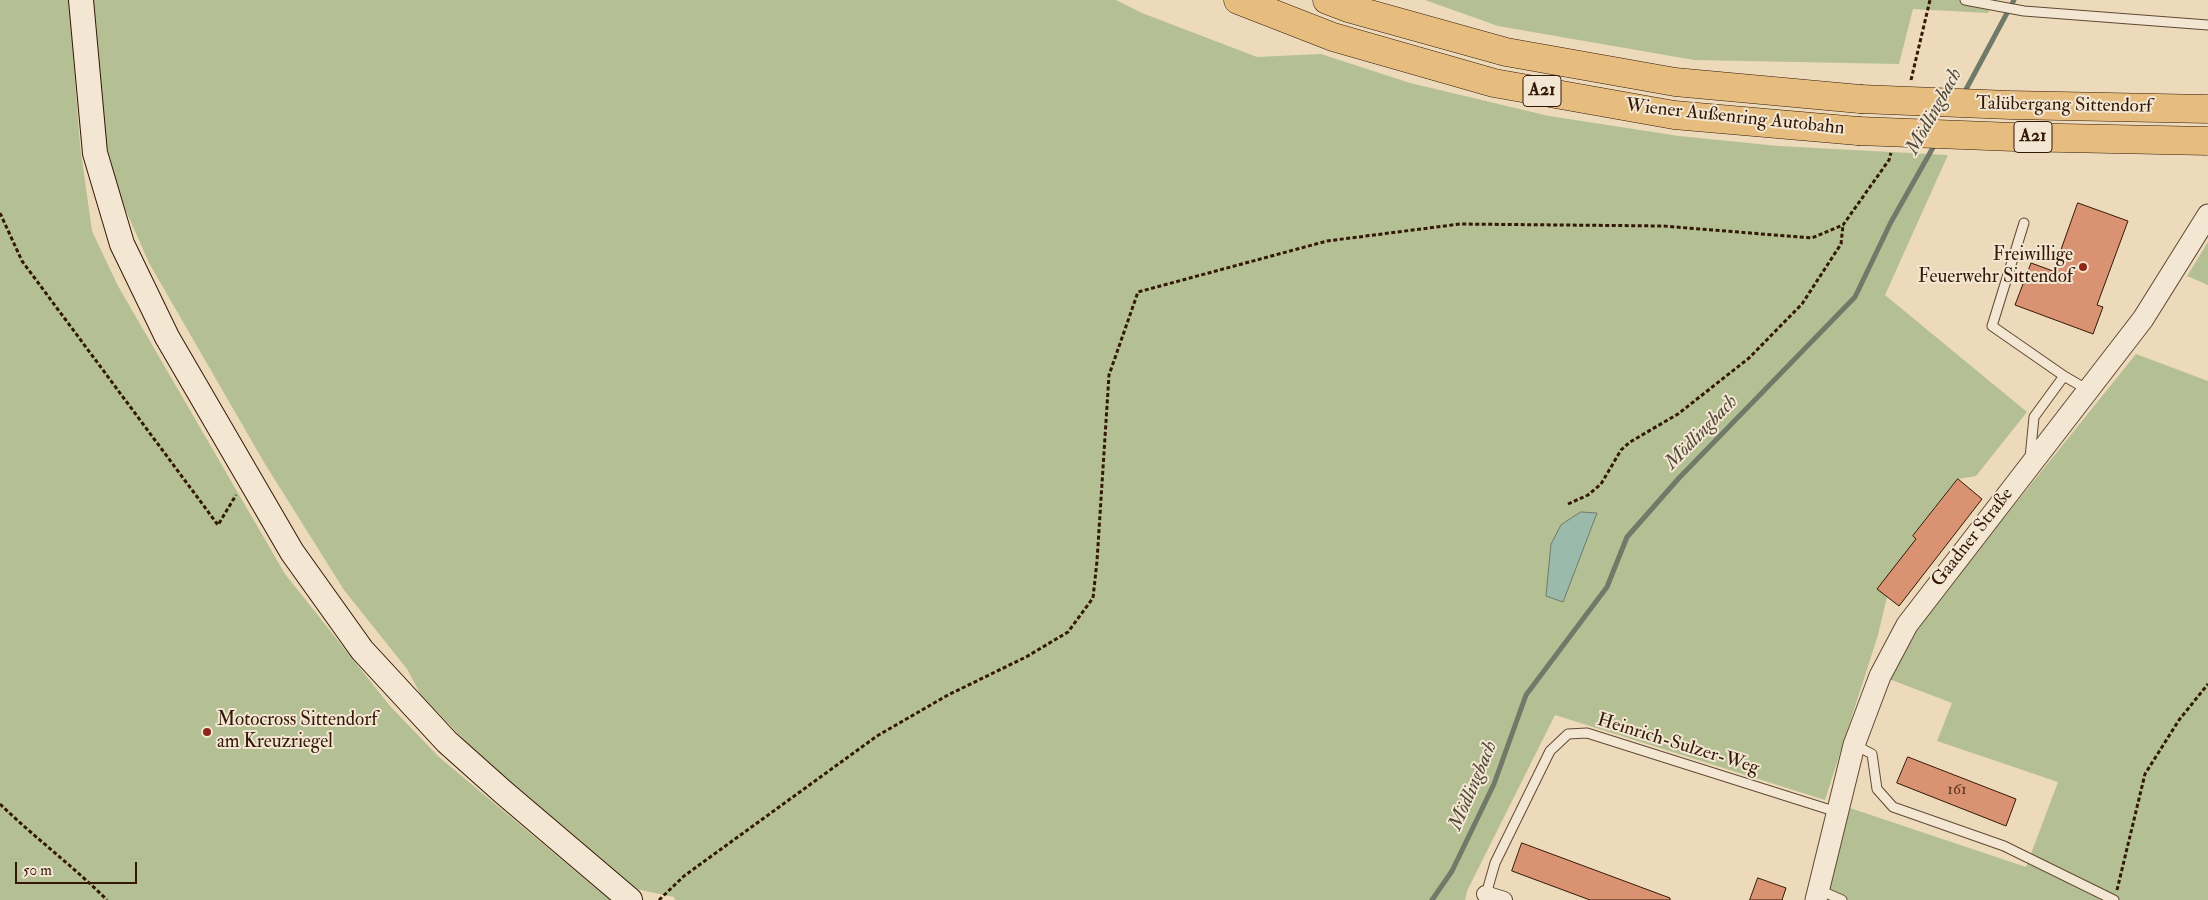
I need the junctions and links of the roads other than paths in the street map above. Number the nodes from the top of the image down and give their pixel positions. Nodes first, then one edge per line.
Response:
1 (81, 0) edge
2 (1238, 0) edge
3 (1327, 0) edge
4 (1965, 0) edge
5 (2208, 25) edge
6 (1860, 99) joint
7 (2208, 109) edge
8 (1858, 131) joint
9 (2208, 141) edge
10 (2208, 215) edge
11 (2024, 223) dead end
12 (2064, 376) junction
13 (2088, 390) junction
14 (2029, 466) junction
15 (1854, 745) junction
16 (1837, 812) junction
17 (1817, 895) edge
18 (2115, 896) edge
19 (1485, 897) edge
20 (630, 900) edge
21 (1504, 900) edge
22 (1842, 900) edge

1 - 20 main road
2 - 8 highway, Wiener Außenring Autobahn / A21
3 - 6 highway, Wiener Außenring Autobahn / A21
4 - 5 lane
6 - 7 highway, Talübergang Sittendorf / A21, bridge
8 - 9 highway, Talübergang Sittendorf / A21, bridge
10 - 13 street, Gaadner Straße
11 - 12 lane
12 - 13 lane
12 - 14 lane
13 - 14 street, Gaadner Straße
14 - 15 street, Gaadner Straße
15 - 16 street, Gaadner Straße
15 - 18 lane
16 - 17 street, Gaadner Straße
16 - 19 lane, Heinrich-Sulzer-Weg
17 - 22 lane
19 - 21 street

